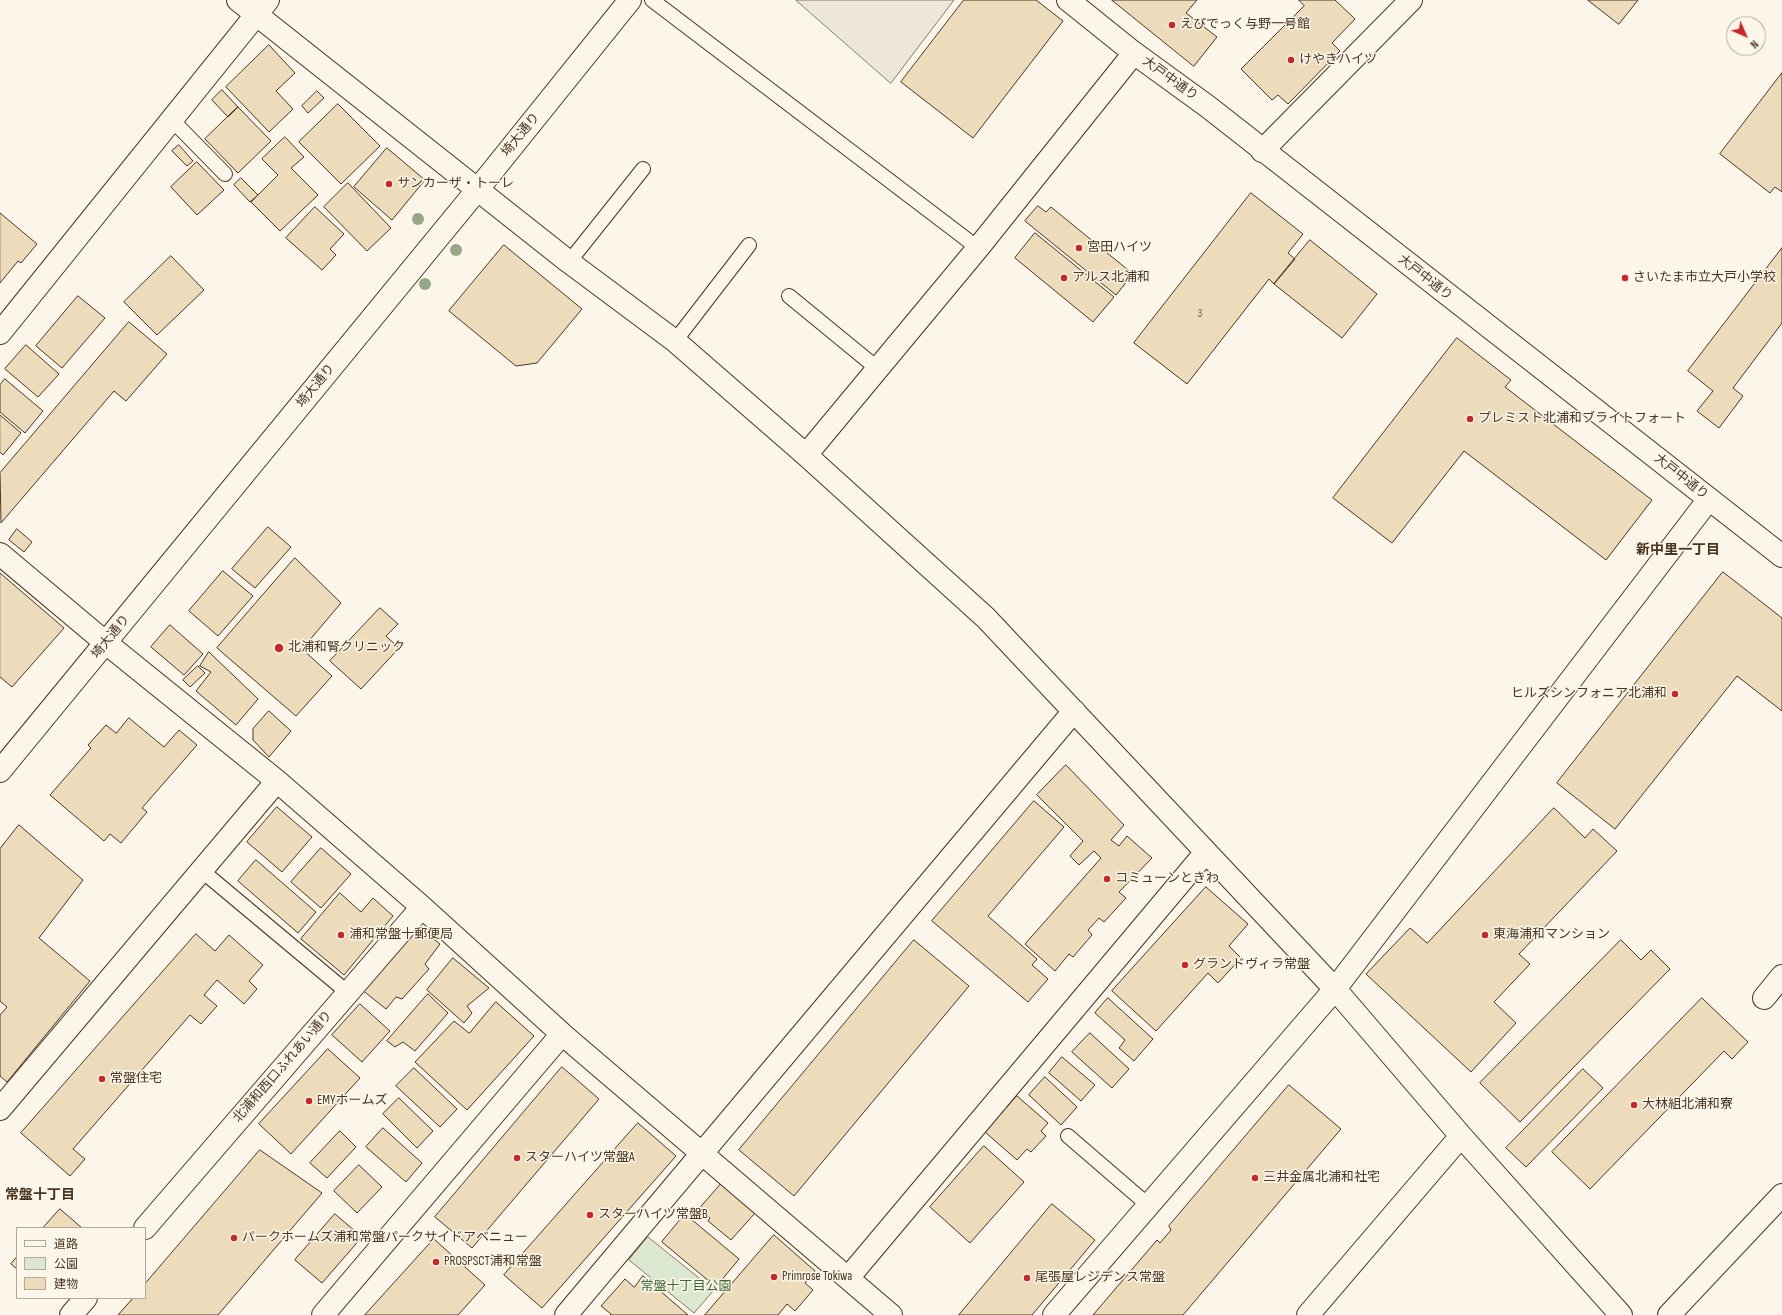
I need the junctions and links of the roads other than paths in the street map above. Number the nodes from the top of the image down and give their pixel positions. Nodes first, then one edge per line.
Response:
1 (238, 0) edge
2 (630, 0) edge
3 (652, 0) edge
4 (1068, 0) edge
5 (1411, 0) edge
6 (262, 7) edge
7 (1134, 53) junction
8 (172, 120) junction
9 (1262, 150) junction
10 (643, 169) dead end
11 (225, 174) dead end
12 (478, 188) junction
13 (749, 245) dead end
14 (978, 248) junction
15 (569, 262) junction
16 (789, 296) dead end
17 (0, 333) edge
18 (675, 341) junction
19 (878, 369) junction
20 (806, 455) junction
21 (1709, 499) junction
22 (0, 554) edge
23 (1782, 556) edge
24 (106, 643) junction
25 (1074, 711) junction
26 (0, 771) edge
27 (277, 781) junction
28 (1206, 852) junction
29 (201, 870) junction
30 (422, 907) junction
31 (1782, 976) edge
32 (1335, 989) junction
33 (347, 992) junction
34 (1764, 998) dead end
35 (562, 1034) junction
36 (0, 1109) edge
37 (1068, 1136) dead end
38 (1461, 1136) junction
39 (703, 1154) junction
40 (1782, 1195) edge
41 (1148, 1205) junction
42 (146, 1227) edge
43 (848, 1278) junction
44 (85, 1299) edge
45 (71, 1315) edge
46 (323, 1315) edge
47 (566, 1315) edge
48 (891, 1315) edge
49 (1054, 1315) edge
50 (1308, 1315) edge
51 (1621, 1315) edge
52 (1669, 1315) edge

1 - 6 main road
2 - 12 main road, 埼大通り
3 - 14 lane
4 - 7 main road, 大戸中通り
5 - 9 main road
6 - 8 main road
6 - 12 main road
7 - 9 main road, 大戸中通り
7 - 14 main road
8 - 11 lane
8 - 17 main road
9 - 21 main road, 大戸中通り
10 - 15 lane
12 - 15 main road
12 - 24 main road, 埼大通り
13 - 18 lane
14 - 19 main road
15 - 18 main road
16 - 19 lane
18 - 20 main road
19 - 20 main road
20 - 25 main road
21 - 23 main road, 大戸中通り
21 - 32 main road
22 - 24 main road
24 - 26 main road, 埼大通り
24 - 27 main road
25 - 28 main road
25 - 39 main road
27 - 29 main road
27 - 30 main road
28 - 32 main road
28 - 43 main road
29 - 33 lane
29 - 36 main road
30 - 33 main road, 北浦和西口ふれあい通り
30 - 35 main road
31 - 34 main road
32 - 38 main road
32 - 41 main road
33 - 42 main road, 北浦和西口ふれあい通り
35 - 39 main road
35 - 46 main road
37 - 41 lane
38 - 50 main road
38 - 51 main road
39 - 43 main road
39 - 47 main road
40 - 52 main road
41 - 49 main road
43 - 48 main road
44 - 45 main road

